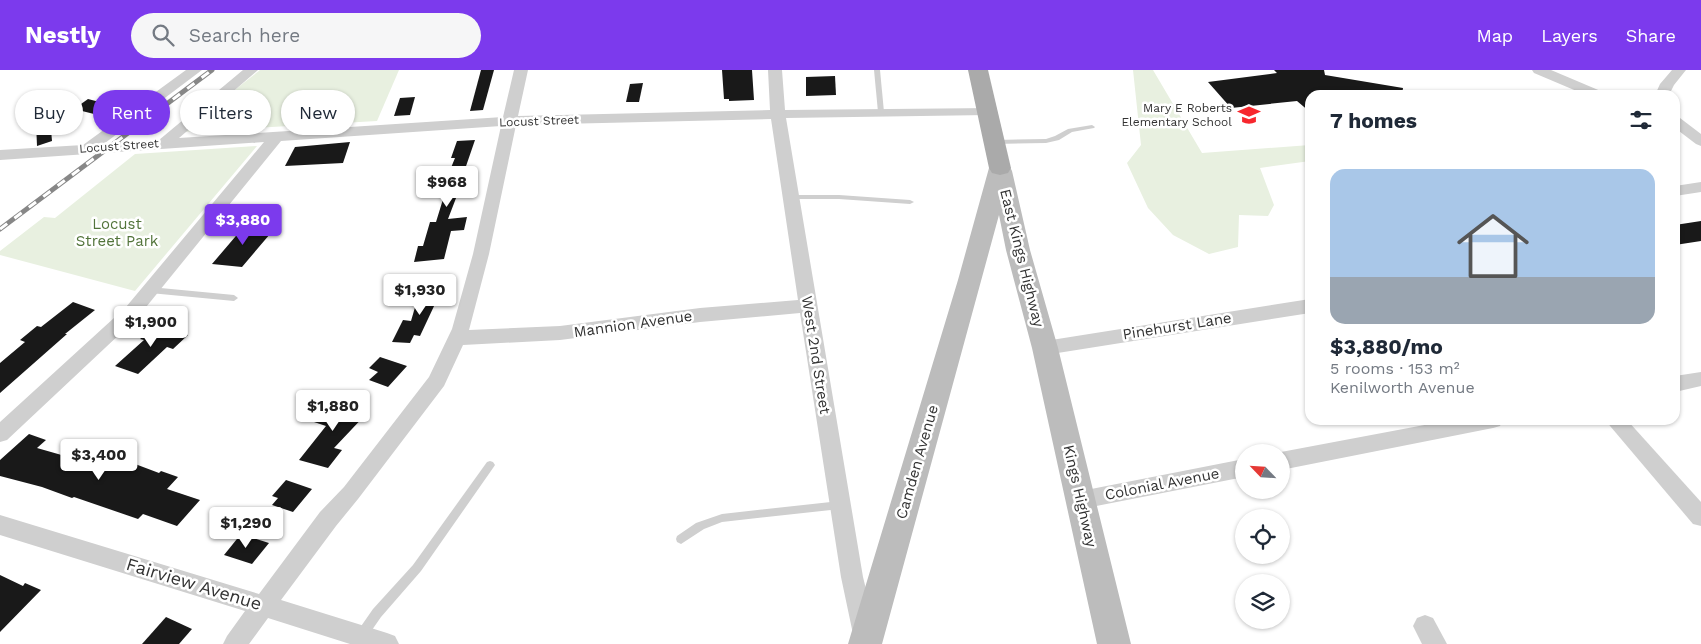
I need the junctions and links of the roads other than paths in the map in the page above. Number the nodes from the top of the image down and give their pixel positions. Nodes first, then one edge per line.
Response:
1 (195, 70) edge
2 (250, 70) edge
3 (521, 70) edge
4 (775, 70) edge
5 (877, 70) edge
6 (978, 70) edge
7 (1540, 70) edge
8 (1679, 70) edge
9 (1586, 90) edge
10 (1664, 90) edge
11 (988, 111) junction
12 (881, 112) junction
13 (778, 114) junction
14 (509, 121) junction
15 (1680, 125) edge
16 (1092, 127) dead end
17 (278, 135) junction
18 (1701, 141) edge
19 (995, 142) junction
20 (164, 143) junction
21 (86, 149) junction
22 (0, 155) edge
23 (1000, 168) junction
24 (1701, 186) edge
25 (1680, 190) edge
26 (790, 197) junction
27 (910, 202) dead end
28 (1018, 250) junction
29 (970, 280) junction
30 (150, 290) junction
31 (234, 298) dead end
32 (808, 306) junction
33 (1305, 307) edge
34 (457, 338) junction
35 (1045, 348) junction
36 (1701, 379) edge
37 (1680, 383) edge
38 (1467, 425) edge
39 (1619, 425) edge
40 (0, 434) edge
41 (1290, 459) edge
42 (490, 465) dead end
43 (1235, 470) edge
44 (1080, 500) junction
45 (840, 505) junction
46 (1701, 517) edge
47 (0, 525) edge
48 (682, 539) dead end
49 (263, 606) junction
50 (361, 636) junction
51 (870, 642) edge
52 (235, 644) edge
53 (387, 644) edge
54 (1114, 644) edge

1 - 21 street
2 - 20 street
3 - 14 street
4 - 13 street, West 2nd Street
5 - 12 lane
6 - 11 main road
7 - 9 street
8 - 10 street
11 - 12 street, Locust Street
11 - 19 main road
12 - 13 street, Locust Street
13 - 14 street, Locust Street
13 - 26 street, West 2nd Street
14 - 17 street, Locust Street
14 - 34 street
15 - 18 street
16 - 19 lane
17 - 20 street, Locust Street
17 - 30 street
19 - 23 main road
20 - 21 street, Locust Street
21 - 22 street, Locust Street
23 - 28 main road, East Kings Highway
23 - 29 main road, Camden Avenue
24 - 25 street
26 - 27 lane
26 - 32 street, West 2nd Street
28 - 29 main road, Camden Avenue
28 - 35 main road, East Kings Highway
29 - 51 main road, Camden Avenue
30 - 31 lane
30 - 40 street
32 - 34 street, Mannion Avenue
32 - 45 street, West 2nd Street
33 - 35 street, Pinehurst Lane
34 - 49 street
35 - 44 main road, Kings Highway
36 - 37 street
38 - 41 street
39 - 46 street
42 - 50 lane
43 - 44 street, Colonial Avenue
44 - 54 main road, Kings Highway
45 - 48 lane
45 - 51 street, West 2nd Street
47 - 49 street, Fairview Avenue
49 - 50 street, Fairview Avenue
49 - 52 street
50 - 53 street, Fairview Avenue

